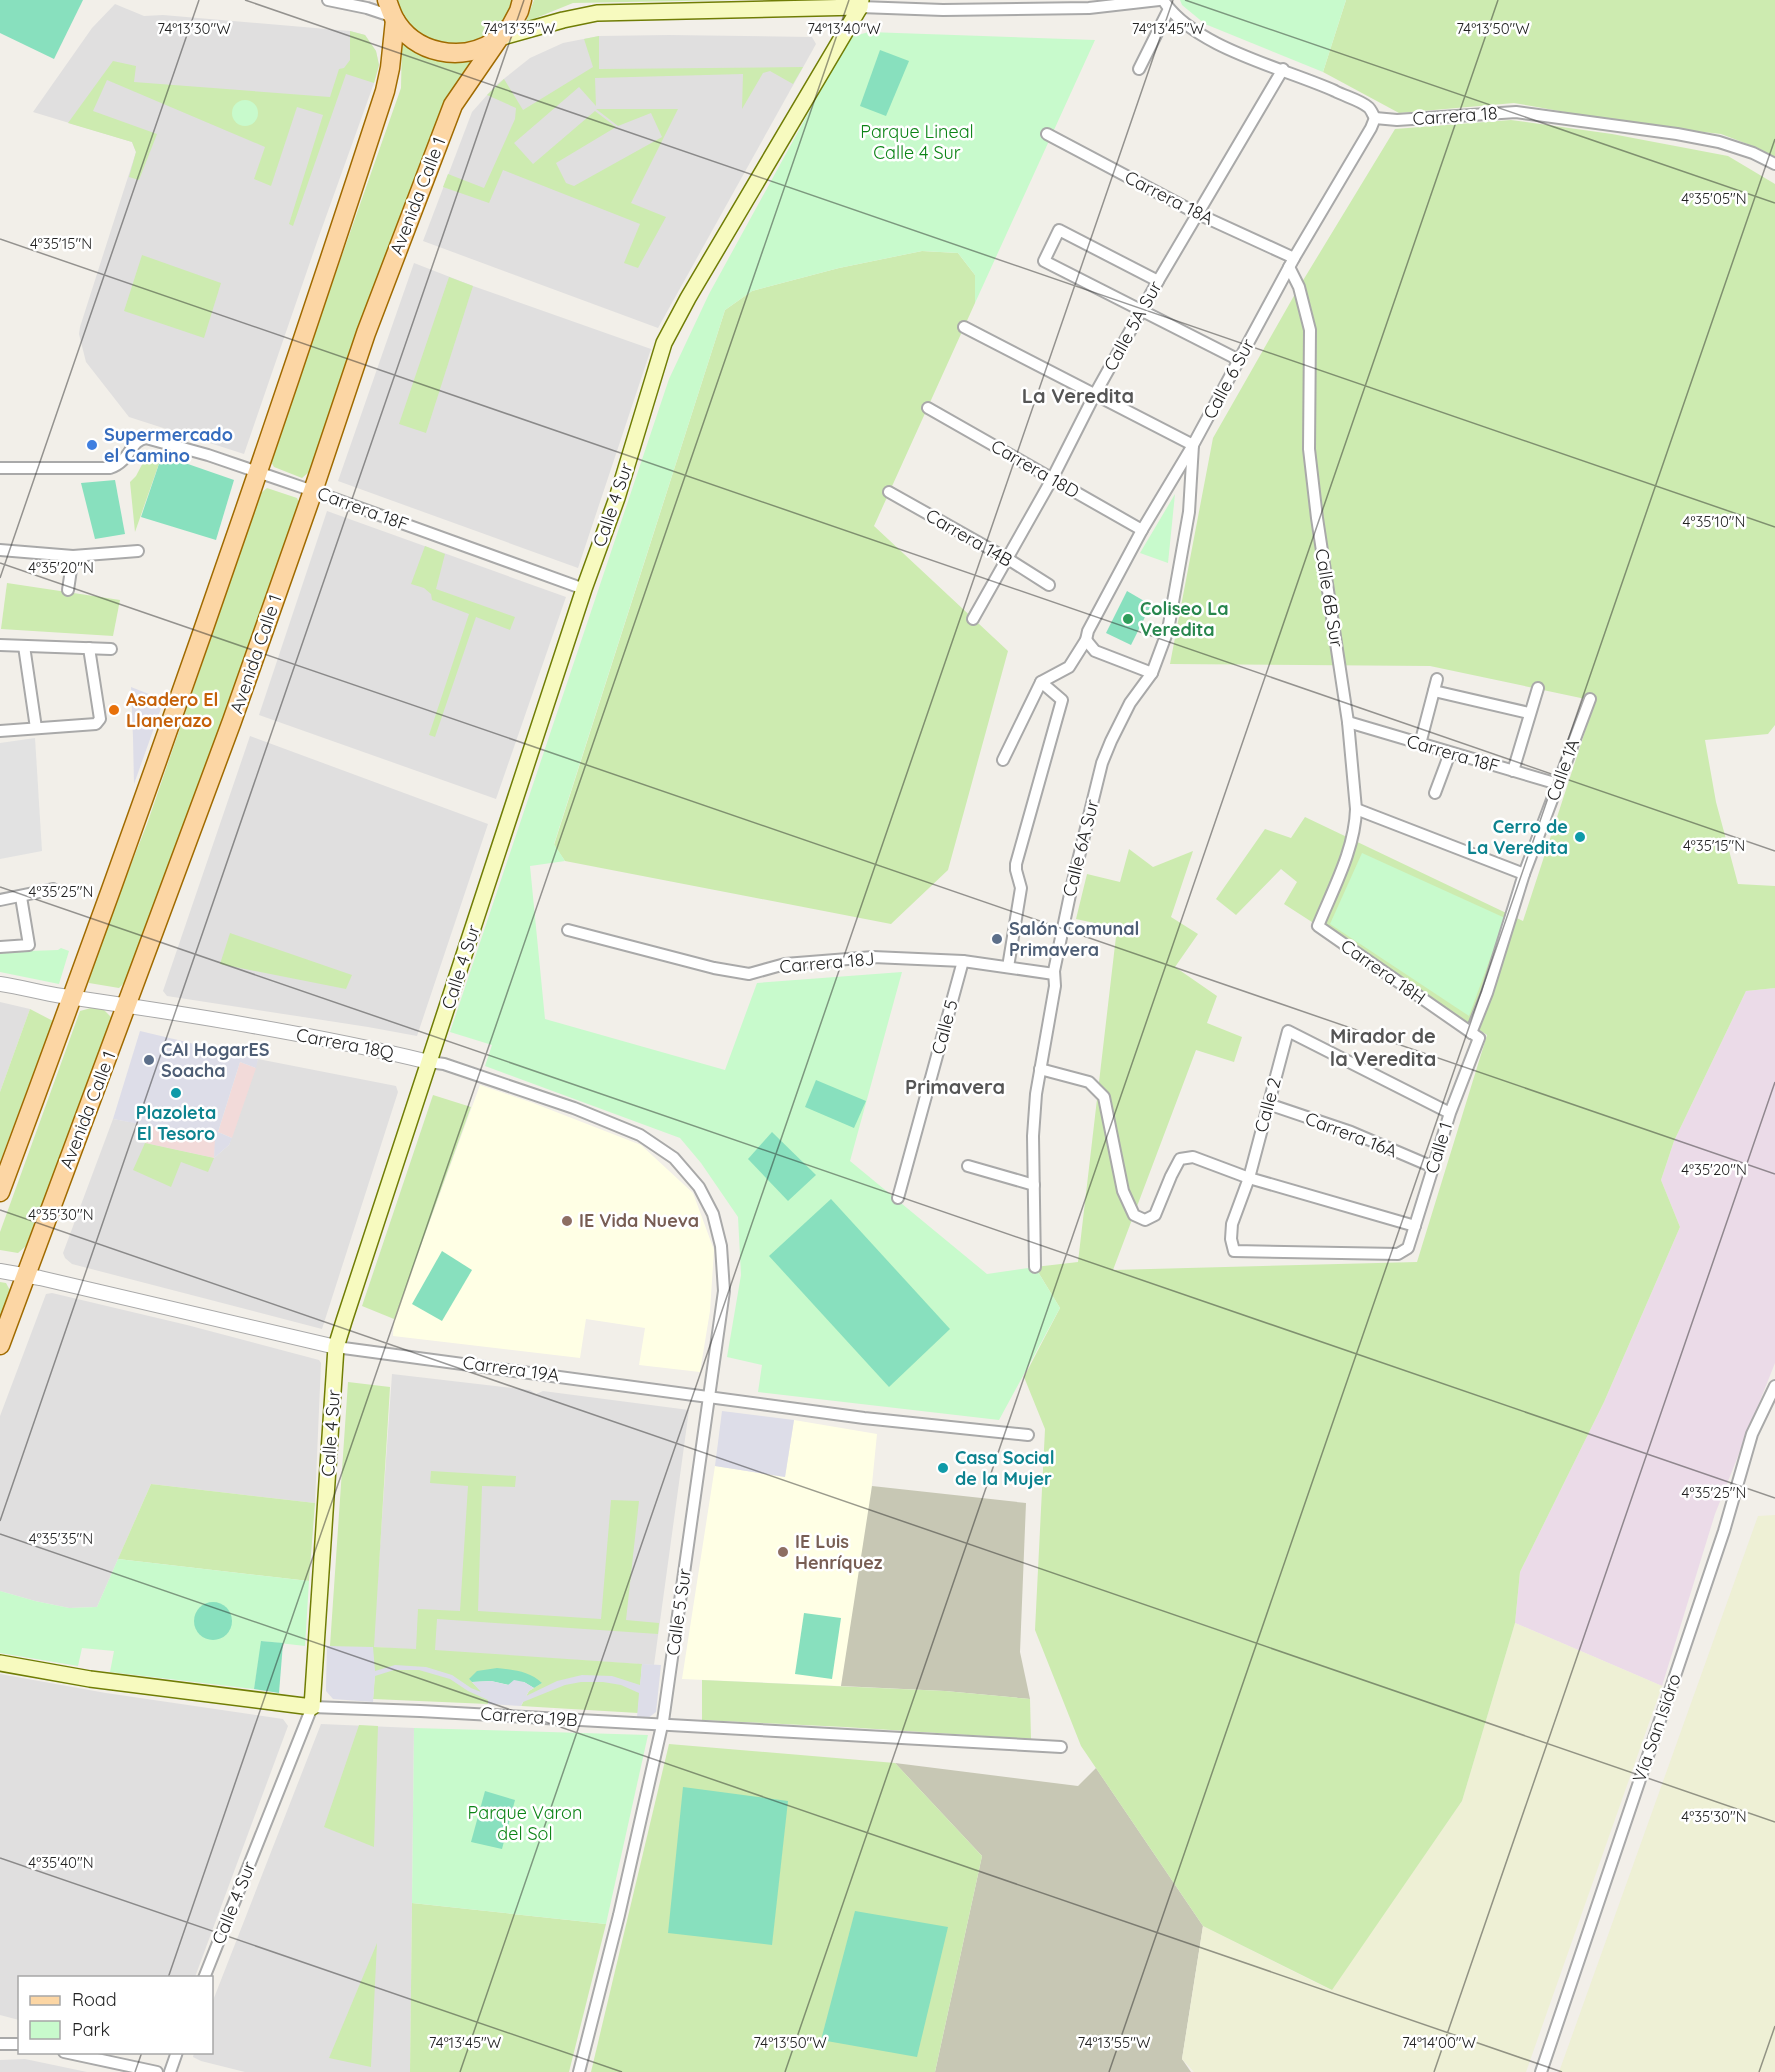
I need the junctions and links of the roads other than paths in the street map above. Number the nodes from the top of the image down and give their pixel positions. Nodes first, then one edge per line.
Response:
1 (328, 0) edge
2 (522, 0) edge
3 (861, 3) edge
4 (1164, 3) edge
5 (392, 12) edge
6 (499, 38) junction
7 (1139, 69) dead end
8 (1282, 69) junction
9 (1375, 118) junction
10 (1047, 134) dead end
11 (1775, 164) edge
12 (1198, 214) junction
13 (1291, 263) junction
14 (1158, 281) junction
15 (1141, 311) junction
16 (964, 327) dead end
17 (1239, 360) junction
18 (1095, 394) junction
19 (928, 408) dead end
20 (1193, 445) junction
21 (0, 468) edge
22 (258, 473) junction
23 (1052, 479) junction
24 (313, 491) junction
25 (889, 492) dead end
26 (1142, 530) junction
27 (0, 550) edge
28 (138, 551) dead end
29 (73, 556) junction
30 (1008, 559) junction
31 (1049, 585) dead end
32 (584, 589) junction
33 (68, 590) dead end
34 (973, 619) dead end
35 (1086, 640) junction
36 (0, 645) edge
37 (24, 646) junction
38 (89, 648) junction
39 (111, 649) dead end
40 (1152, 673) junction
41 (1437, 679) dead end
42 (1041, 682) junction
43 (1538, 688) dead end
44 (1434, 691) junction
45 (1590, 699) dead end
46 (1529, 713) junction
47 (1348, 722) junction
48 (36, 728) junction
49 (0, 731) edge
50 (1420, 744) junction
51 (1450, 753) junction
52 (1003, 760) dead end
53 (1513, 771) junction
54 (1558, 784) junction
55 (1435, 793) dead end
56 (1356, 809) junction
57 (1524, 874) junction
58 (53, 889) dead end
59 (21, 897) junction
60 (0, 900) edge
61 (1318, 926) joint
62 (568, 930) dead end
63 (0, 947) edge
64 (963, 961) junction
65 (1008, 967) junction
66 (1054, 974) junction
67 (0, 984) edge
68 (72, 997) junction
69 (127, 1005) junction
70 (1475, 1035) junction
71 (429, 1062) junction
72 (1040, 1069) junction
73 (1268, 1104) junction
74 (1450, 1113) junction
75 (674, 1158) joint
76 (968, 1166) dead end
77 (1433, 1167) junction
78 (1249, 1178) junction
79 (1034, 1185) junction
80 (0, 1192) edge
81 (898, 1198) dead end
82 (1415, 1226) junction
83 (1398, 1254) joint
84 (1035, 1267) dead end
85 (0, 1270) edge
86 (26, 1275) junction
87 (0, 1345) edge
88 (336, 1347) junction
89 (1775, 1386) edge
90 (709, 1396) junction
91 (1028, 1435) dead end
92 (0, 1663) edge
93 (312, 1707) junction
94 (662, 1726) junction
95 (1061, 1747) dead end
96 (204, 1976) edge
97 (0, 2044) edge
98 (18, 2044) edge
99 (73, 2054) edge
100 (176, 2054) edge
101 (157, 2072) edge
102 (170, 2072) edge
103 (579, 2072) edge
104 (1541, 2072) edge

1 - 5 street
2 - 6 main road, Avenida Calle 1
3 - 4 street
3 - 6 main road
3 - 32 main road, Calle 4 Sur
4 - 7 street
4 - 8 street
5 - 6 main road
5 - 22 main road
6 - 24 main road, Avenida Calle 1
8 - 9 street
8 - 12 street, Calle 5A Sur
9 - 11 street, Carrera 18
9 - 13 street, Calle 6 Sur
10 - 12 street, Carrera 18A
12 - 13 street, Carrera 18A
12 - 14 street, Calle 5A Sur
13 - 17 street, Calle 6 Sur
13 - 47 street, Calle 6B Sur
14 - 15 street, Calle 5A Sur
14 - 15 street
15 - 17 street
15 - 18 street, Calle 5A Sur
16 - 18 street
17 - 20 street, Calle 6 Sur
18 - 20 street
18 - 23 street, Calle 5A Sur
19 - 23 street, Carrera 18D
20 - 26 street, Calle 6 Sur
20 - 40 street, Calle 6A Sur
21 - 22 street, Carrera 18F
22 - 24 street, Carrera 18F
22 - 68 main road
23 - 26 street, Carrera 18D
23 - 30 street, Calle 5A Sur
24 - 32 street, Carrera 18F
24 - 69 main road, Avenida Calle 1
25 - 30 street, Carrera 14B
26 - 35 street, Calle 6 Sur
27 - 29 street
28 - 29 street
29 - 33 street
30 - 31 street, Carrera 14B
30 - 34 street, Calle 5A Sur
32 - 71 main road, Calle 4 Sur
35 - 40 street
35 - 42 street, Calle 6 Sur
36 - 37 street
37 - 38 street
37 - 48 street
38 - 39 street
38 - 48 street
40 - 66 street, Calle 6A Sur
41 - 44 street
42 - 52 street
42 - 65 street
43 - 46 street
44 - 46 street
44 - 50 street
45 - 54 street, Calle 1A
46 - 53 street
47 - 50 street, Carrera 18F
47 - 56 street, Calle 6B Sur
48 - 49 street
50 - 51 street, Carrera 18F
51 - 53 street, Carrera 18F
51 - 55 street
53 - 54 street, Carrera 18F
54 - 57 street, Calle 1A
56 - 57 street
56 - 61 street, Calle 6B Sur
57 - 70 street, Calle 1A
58 - 59 street
59 - 60 street
59 - 63 street
61 - 70 street, Carrera 18H
62 - 64 street, Carrera 18J
64 - 65 street, Carrera 18J
64 - 81 street, Calle 5
65 - 66 street, Carrera 18J
66 - 72 street, Calle 6A Sur
67 - 68 street, Carrera 18Q
68 - 69 street, Carrera 18Q
68 - 80 main road
69 - 71 street, Carrera 18Q
69 - 86 main road, Avenida Calle 1
70 - 74 street, Calle 1
71 - 75 street, Carrera 18Q
71 - 88 main road, Calle 4 Sur
72 - 78 street
72 - 79 street, Calle 6A Sur
73 - 74 street, Calle 2
73 - 77 street, Carrera 16A
73 - 78 street, Calle 2
74 - 77 street, Calle 1
75 - 90 street, Calle 5 Sur
76 - 79 street
77 - 82 street, Calle 1
78 - 82 street
78 - 83 street, Calle 2
79 - 84 street, Calle 6A Sur
82 - 83 street, Calle 1
85 - 86 street, Carrera 19A
86 - 87 main road, Avenida Calle 1
86 - 88 street, Carrera 19A
88 - 90 street, Carrera 19A
88 - 93 main road, Calle 4 Sur
89 - 104 street, Vía San Isidro
90 - 91 street, Carrera 19A
90 - 94 street, Calle 5 Sur
92 - 93 main road, Carrera 19B
93 - 94 street, Carrera 19B
93 - 96 street, Calle 4 Sur
94 - 95 street, Carrera 19B
94 - 103 street, Calle 5 Sur
97 - 98 street
99 - 101 street
100 - 102 street

